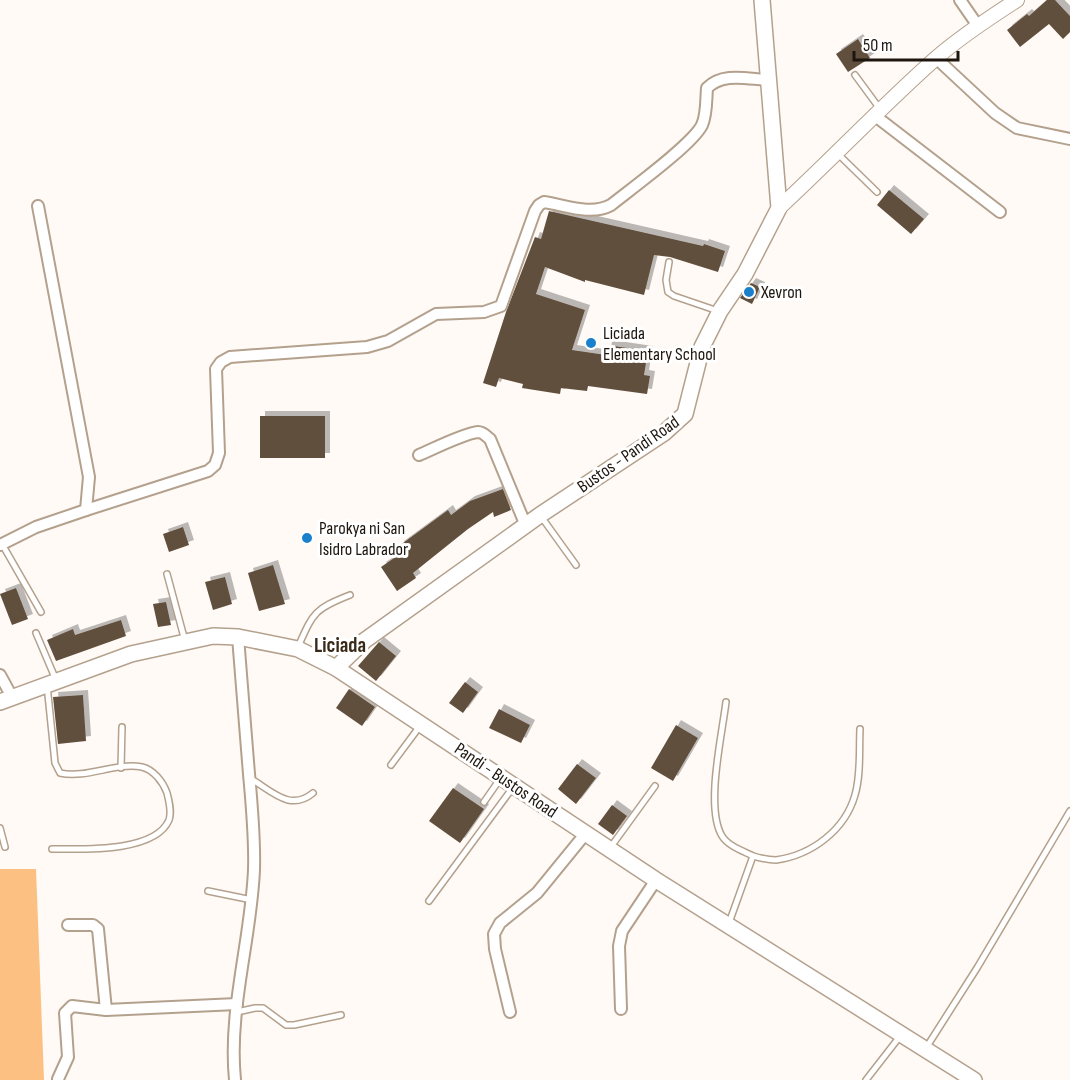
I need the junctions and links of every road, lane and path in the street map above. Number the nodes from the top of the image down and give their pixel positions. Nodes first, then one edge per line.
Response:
1 (762, 0) edge
2 (960, 0) edge
3 (1017, 0) edge
4 (978, 26) junction
5 (936, 58) junction
6 (855, 75) dead end
7 (768, 80) junction
8 (877, 112) junction
9 (1070, 139) edge
10 (837, 153) junction
11 (877, 192) dead end
12 (38, 206) dead end
13 (779, 208) junction
14 (1000, 212) dead end
15 (669, 262) dead end
16 (720, 311) junction
17 (419, 455) dead end
18 (86, 510) junction
19 (540, 515) junction
20 (526, 526) junction
21 (1, 545) edge
22 (576, 565) dead end
23 (166, 574) dead end
24 (350, 595) dead end
25 (41, 612) dead end
26 (36, 633) dead end
27 (238, 637) junction
28 (185, 641) junction
29 (298, 649) junction
30 (336, 668) junction
31 (0, 675) edge
32 (51, 682) junction
33 (6, 699) edge
34 (726, 702) dead end
35 (422, 724) junction
36 (122, 727) dead end
37 (860, 729) dead end
38 (390, 765) dead end
39 (121, 768) junction
40 (501, 776) junction
41 (249, 778) junction
42 (515, 785) junction
43 (655, 786) dead end
44 (312, 794) dead end
45 (484, 802) dead end
46 (1070, 811) edge
47 (0, 828) edge
48 (586, 832) junction
49 (5, 846) dead end
50 (610, 848) junction
51 (52, 849) dead end
52 (753, 856) junction
53 (656, 880) junction
54 (208, 891) dead end
55 (252, 900) junction
56 (429, 901) dead end
57 (728, 924) junction
58 (68, 925) dead end
59 (237, 1008) junction
60 (621, 1009) dead end
61 (106, 1010) junction
62 (510, 1012) dead end
63 (340, 1015) dead end
64 (902, 1034) junction
65 (925, 1049) junction
66 (58, 1079) edge
67 (236, 1080) edge
68 (866, 1080) edge
69 (974, 1080) edge

1 - 7 main road
2 - 4 street
3 - 4 street
4 - 5 street
5 - 8 street
5 - 9 street
6 - 8 lane
7 - 13 main road
7 - 18 street
8 - 10 street
8 - 14 street
10 - 11 lane
10 - 13 street
12 - 18 street
13 - 16 main road, Bustos - Pandi Road
15 - 16 lane
16 - 19 main road, Bustos - Pandi Road
17 - 20 street
18 - 21 street
19 - 20 main road, Bustos - Pandi Road
19 - 22 lane
20 - 30 main road, Bustos - Pandi Road
21 - 25 lane
23 - 28 lane
24 - 29 lane
26 - 32 lane
27 - 28 main road, Pandi - Bustos Road
27 - 29 main road, Pandi - Bustos Road
27 - 41 street
28 - 32 main road, Pandi - Bustos Road
29 - 30 main road, Pandi - Bustos Road
30 - 35 main road, Pandi - Bustos Road
31 - 33 street
32 - 33 main road, Pandi - Bustos Road
32 - 39 lane
34 - 52 lane
35 - 38 lane
35 - 40 main road, Pandi - Bustos Road
36 - 39 lane
37 - 52 lane
39 - 51 lane
40 - 42 main road, Pandi - Bustos Road
40 - 45 lane
41 - 44 lane
41 - 55 street
42 - 48 main road, Pandi - Bustos Road
42 - 56 lane
43 - 50 lane
46 - 65 lane
47 - 49 lane
48 - 50 main road, Pandi - Bustos Road
48 - 62 street
50 - 53 main road, Pandi - Bustos Road
52 - 57 lane
53 - 57 main road, Pandi - Bustos Road
53 - 60 street
54 - 55 lane
55 - 59 street
57 - 64 main road, Pandi - Bustos Road
58 - 61 street
59 - 61 street
59 - 63 lane
59 - 67 street
61 - 66 street
64 - 65 main road, Pandi - Bustos Road
64 - 68 lane
65 - 69 main road, Pandi - Bustos Road

